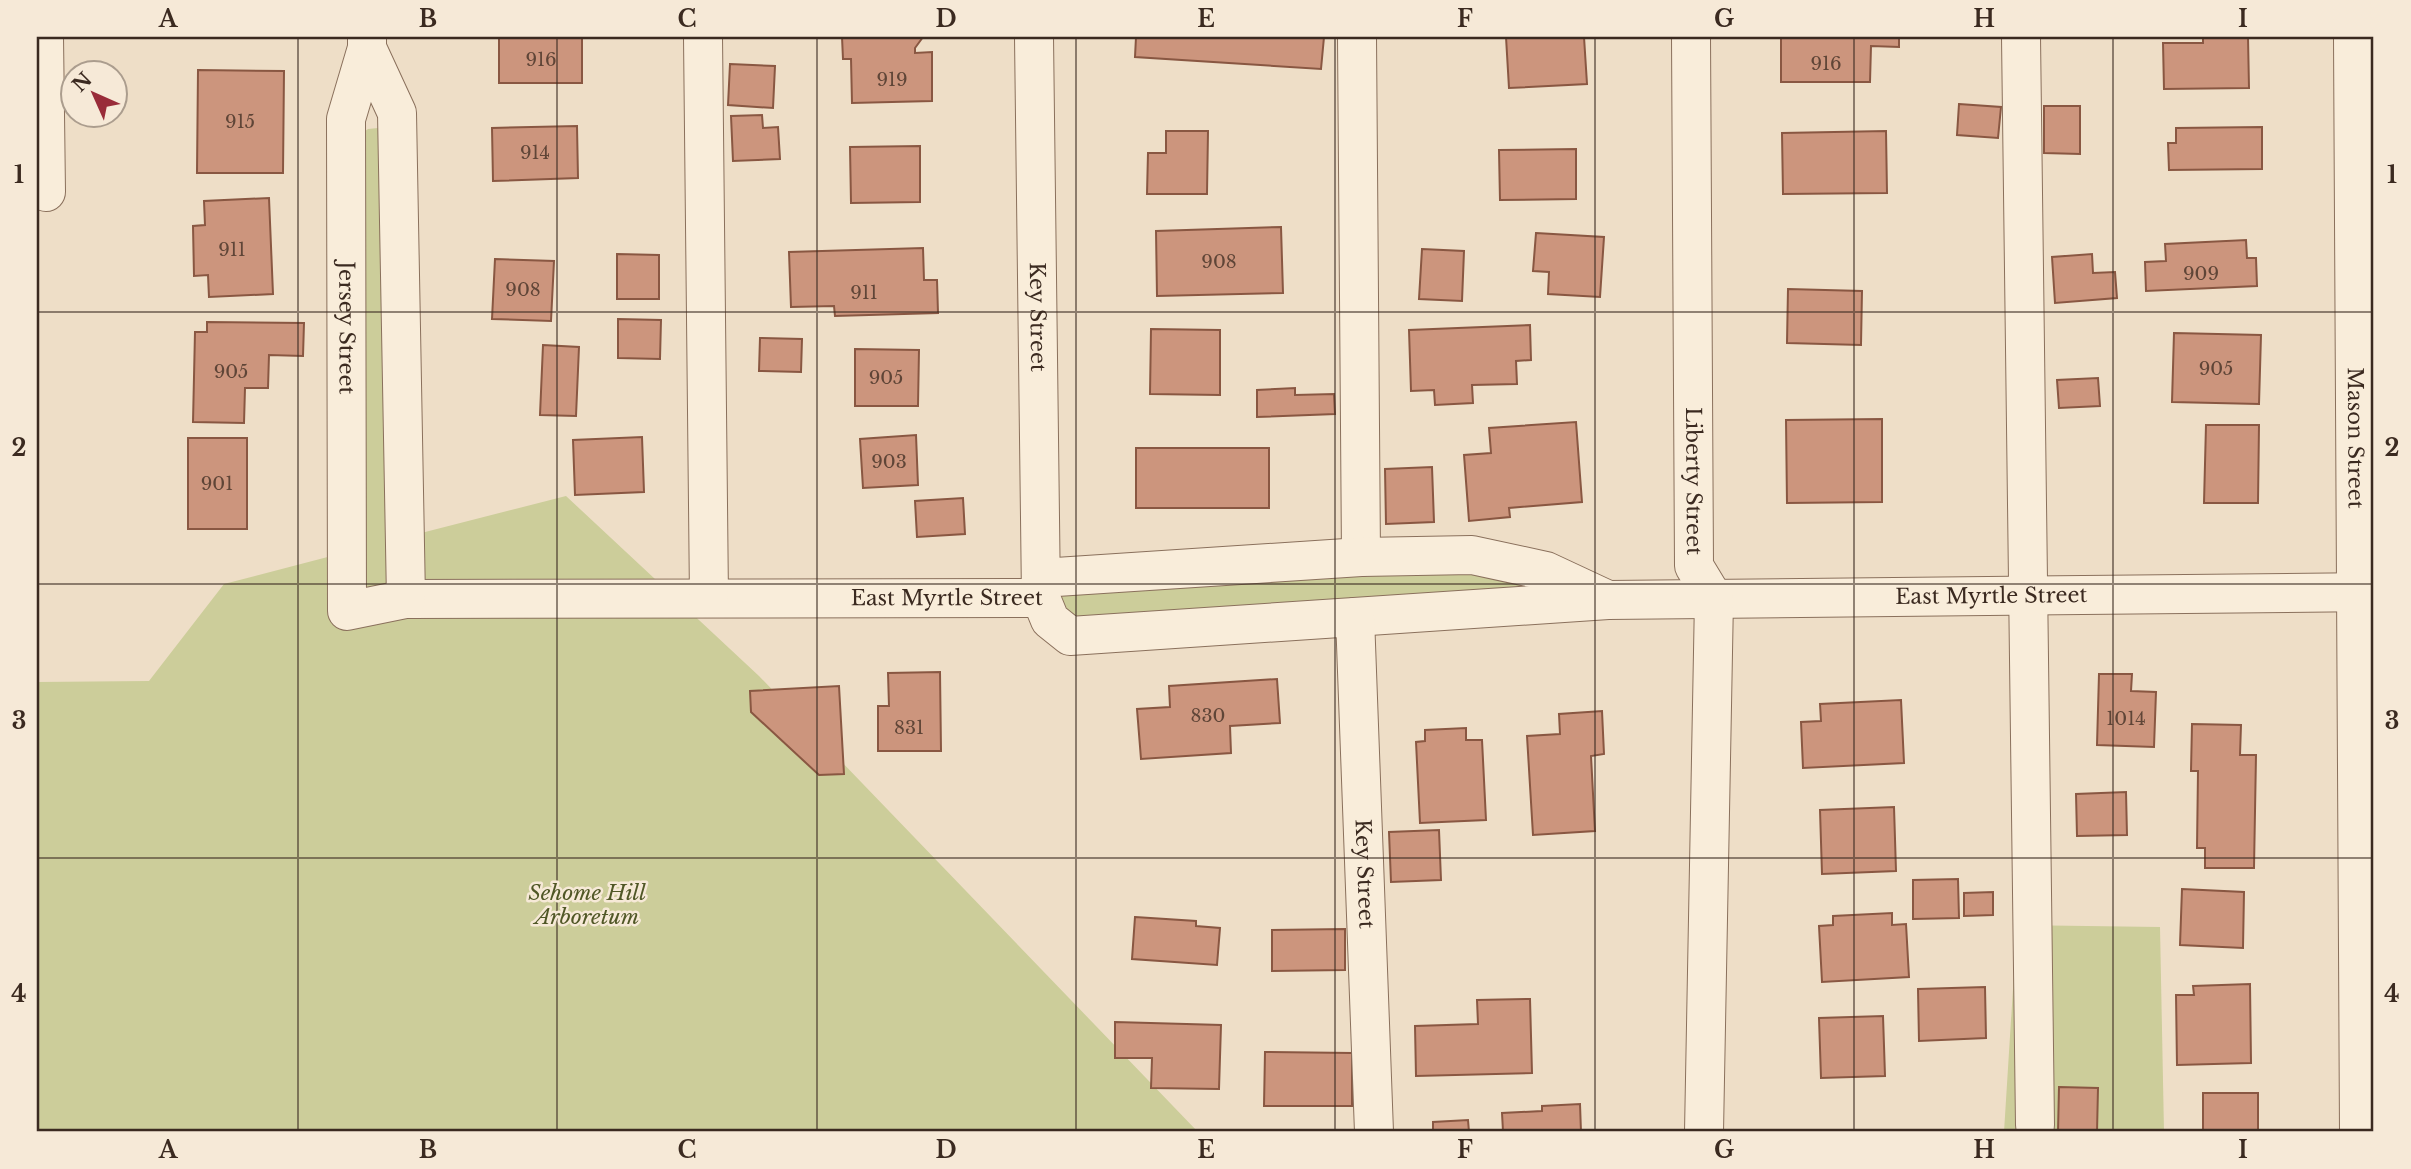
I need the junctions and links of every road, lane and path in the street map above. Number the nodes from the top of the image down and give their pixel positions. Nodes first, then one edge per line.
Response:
1 (44, 37) edge
2 (703, 37) edge
3 (1034, 37) edge
4 (1357, 37) edge
5 (1691, 37) edge
6 (2021, 37) edge
7 (2353, 37) edge
8 (367, 42) edge
9 (46, 192) dead end
10 (1360, 556) junction
11 (1041, 588) junction
12 (2365, 592) edge
13 (2028, 596) junction
14 (709, 598) junction
15 (406, 599) junction
16 (1714, 599) junction
17 (1608, 600) junction
18 (348, 611) joint
19 (1355, 617) junction
20 (2035, 1125) dead end
21 (1374, 1132) edge
22 (1704, 1132) edge
23 (2359, 1132) edge

1 - 9 street
2 - 14 street
3 - 11 street, Key Street
4 - 10 street
5 - 16 street, Liberty Street
6 - 13 street
7 - 12 street, Mason Street
8 - 15 street, Jersey Street
8 - 18 street, Jersey Street
10 - 11 street, East Myrtle Street
10 - 17 street, East Myrtle Street
11 - 14 street, East Myrtle Street
11 - 19 street, East Myrtle Street
12 - 13 street, East Myrtle Street
12 - 23 street, Mason Street
13 - 16 street, East Myrtle Street
13 - 20 street
14 - 15 street, East Myrtle Street
15 - 18 street, East Myrtle Street
16 - 17 street, East Myrtle Street
16 - 22 street
17 - 19 street, East Myrtle Street
19 - 21 street, Key Street

